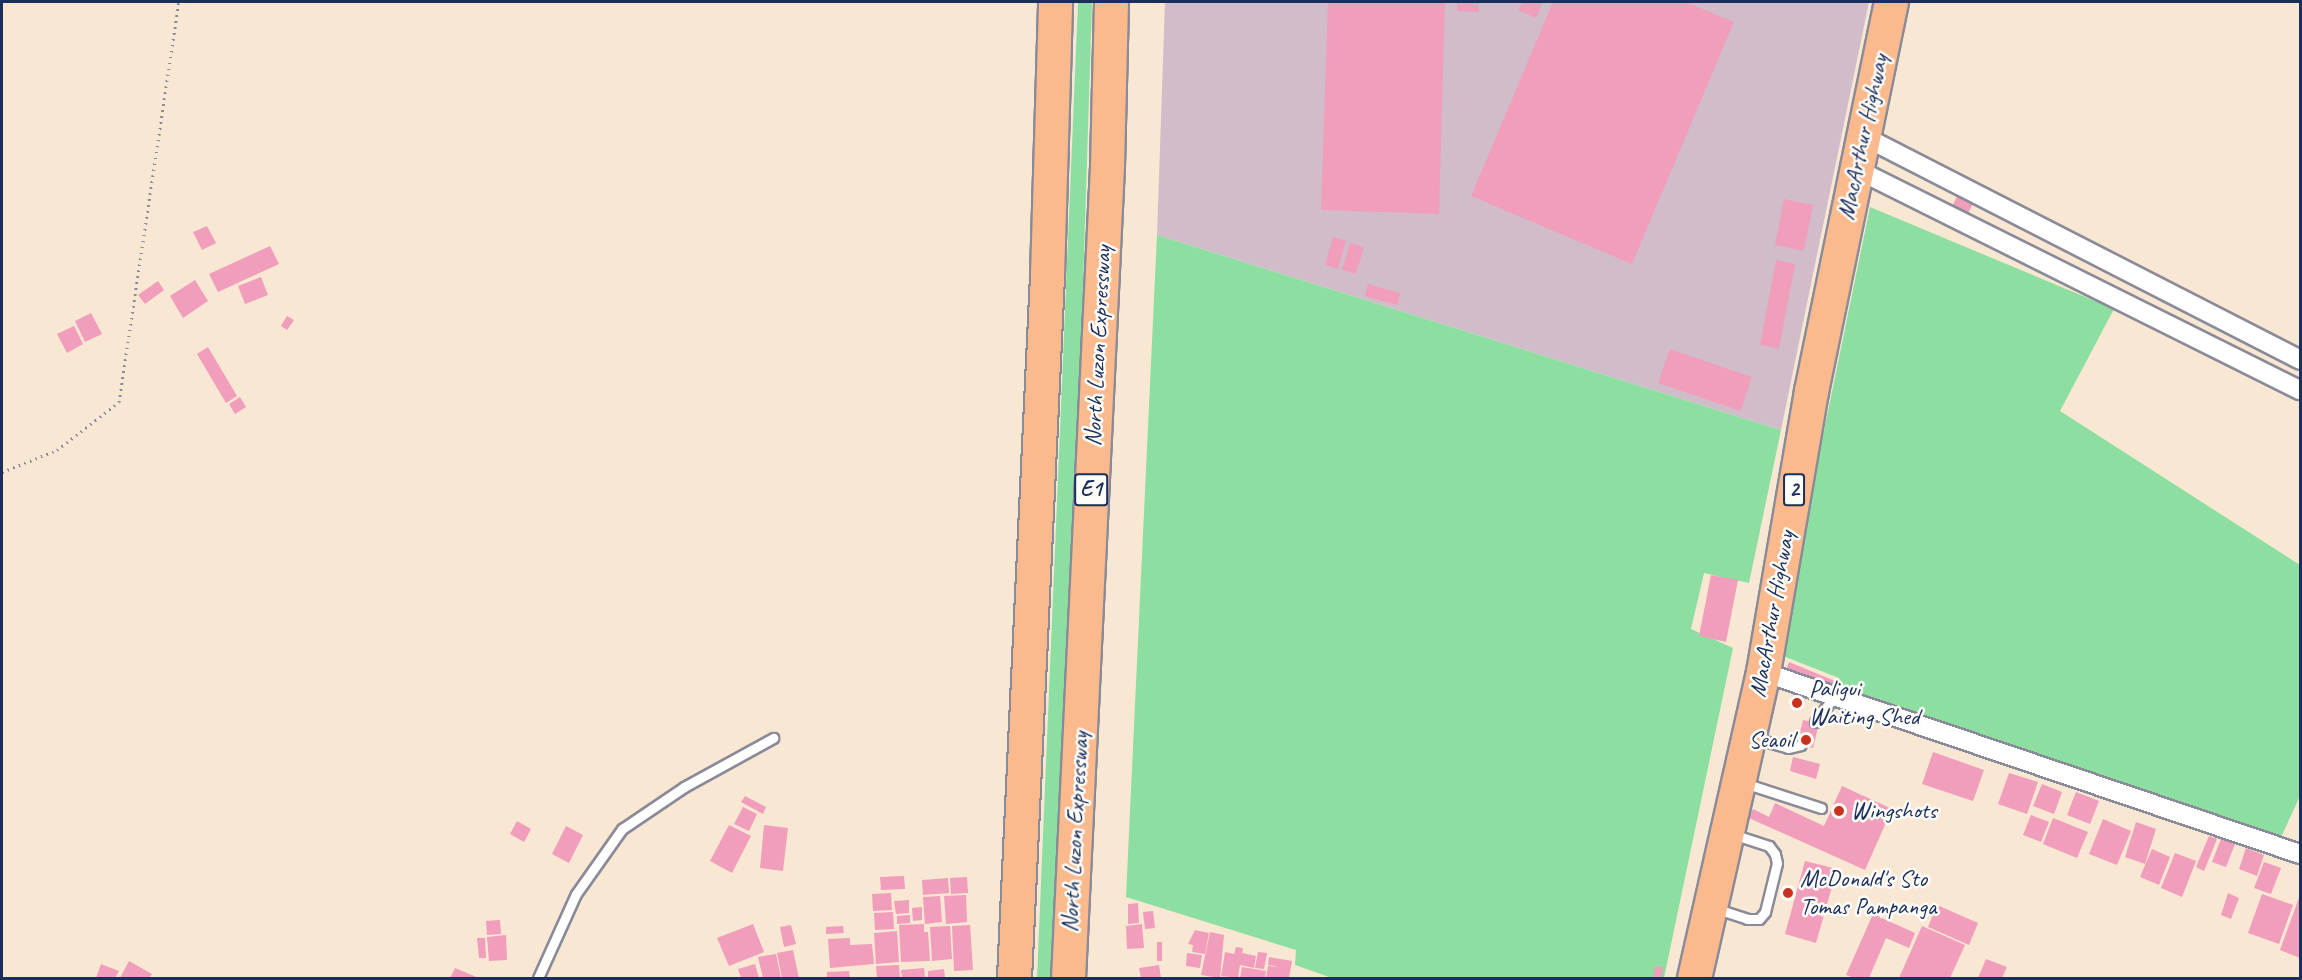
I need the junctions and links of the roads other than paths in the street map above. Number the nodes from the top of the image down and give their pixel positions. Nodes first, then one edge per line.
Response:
1 (1056, 2) edge
2 (1111, 2) edge
3 (1891, 2) edge
4 (1863, 136) junction
5 (1915, 162) junction
6 (1856, 169) junction
7 (1904, 191) junction
8 (2002, 206) junction
9 (1991, 235) junction
10 (2215, 316) junction
11 (2201, 340) junction
12 (2301, 360) edge
13 (2301, 390) edge
14 (1763, 672) junction
15 (1833, 698) junction
16 (1815, 722) dead end
17 (1749, 736) junction
18 (772, 738) dead end
19 (1801, 746) dead end
20 (1739, 781) junction
21 (1821, 808) dead end
22 (1728, 833) junction
23 (2301, 854) edge
24 (1712, 908) junction
25 (538, 978) edge
26 (1014, 978) edge
27 (1068, 978) edge
28 (1694, 978) edge

1 - 26 highway, E1
2 - 27 highway, North Luzon Expressway / E1
3 - 4 highway, MacArthur Highway / 2
4 - 5 street
4 - 6 highway, MacArthur Highway / 2
5 - 7 street
5 - 8 street
6 - 7 street
6 - 14 highway, MacArthur Highway / 2
7 - 9 street
8 - 9 street
8 - 10 street
9 - 11 street
10 - 11 street
10 - 12 street
11 - 13 street
14 - 15 street
14 - 17 highway, MacArthur Highway / 2
15 - 16 lane
15 - 23 street
17 - 19 lane
17 - 20 highway, MacArthur Highway / 2
18 - 25 lane
20 - 21 lane
20 - 22 highway, MacArthur Highway / 2
22 - 24 highway, MacArthur Highway / 2
22 - 24 lane
24 - 28 highway, MacArthur Highway / 2

